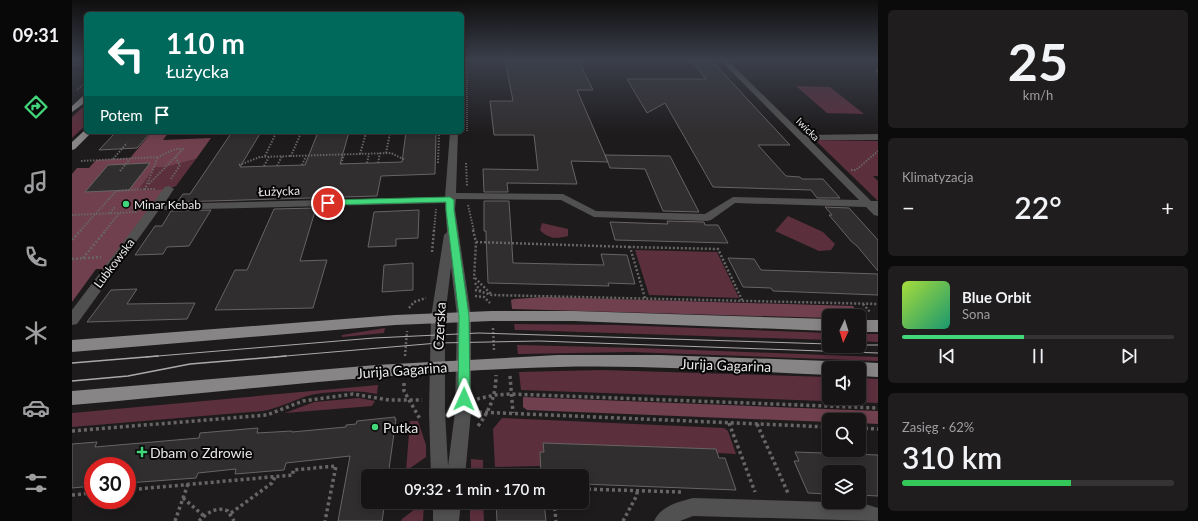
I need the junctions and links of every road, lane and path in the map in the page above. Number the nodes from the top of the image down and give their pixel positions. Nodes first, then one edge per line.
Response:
1 (83, 84) edge
2 (467, 84) edge
3 (747, 84) edge
4 (72, 94) edge
5 (84, 100) edge
6 (72, 110) edge
7 (86, 134) edge
8 (276, 134) edge
9 (301, 134) edge
10 (365, 134) edge
11 (390, 134) edge
12 (454, 134) edge
13 (467, 135) dead end
14 (878, 137) edge
15 (801, 138) junction
16 (127, 143) dead end
17 (72, 147) edge
18 (878, 151) edge
19 (386, 153) junction
20 (344, 154) junction
21 (360, 154) junction
22 (369, 154) junction
23 (380, 154) junction
24 (282, 156) junction
25 (291, 156) junction
26 (306, 156) junction
27 (158, 157) junction
28 (264, 157) junction
29 (269, 157) junction
30 (466, 157) dead end
31 (130, 158) junction
32 (175, 158) junction
33 (113, 159) junction
34 (405, 160) dead end
35 (81, 161) dead end
36 (366, 163) dead end
37 (378, 163) dead end
38 (341, 164) dead end
39 (239, 165) dead end
40 (302, 165) dead end
41 (264, 166) dead end
42 (277, 166) dead end
43 (849, 170) dead end
44 (120, 171) dead end
45 (148, 185) junction
46 (169, 189) junction
47 (145, 190) junction
48 (467, 196) junction
49 (451, 198) junction
50 (873, 204) edge
51 (116, 208) dead end
52 (155, 209) junction
53 (120, 212) junction
54 (110, 213) junction
55 (878, 213) edge
56 (72, 214) edge
57 (96, 214) junction
58 (451, 224) junction
59 (72, 240) edge
60 (476, 242) junction
61 (630, 247) junction
62 (118, 257) junction
63 (83, 258) junction
64 (72, 259) edge
65 (475, 278) junction
66 (469, 296) dead end
67 (492, 296) junction
68 (431, 297) dead end
69 (645, 298) junction
70 (742, 300) junction
71 (878, 304) edge
72 (491, 308) dead end
73 (408, 311) dead end
74 (464, 316) junction
75 (438, 317) junction
76 (72, 320) edge
77 (822, 325) edge
78 (866, 326) edge
79 (878, 326) edge
80 (493, 330) dead end
81 (407, 332) dead end
82 (72, 346) edge
83 (494, 346) dead end
84 (405, 358) dead end
85 (464, 366) junction
86 (438, 367) junction
87 (822, 368) edge
88 (866, 369) edge
89 (878, 370) edge
90 (509, 373) dead end
91 (496, 374) dead end
92 (404, 382) dead end
93 (511, 394) junction
94 (495, 395) junction
95 (72, 398) edge
96 (473, 399) dead end
97 (408, 400) junction
98 (430, 400) dead end
99 (878, 408) edge
100 (472, 412) dead end
101 (488, 412) junction
102 (513, 413) junction
103 (729, 423) junction
104 (757, 424) junction
105 (822, 427) edge
106 (866, 428) edge
107 (878, 429) edge
108 (72, 431) edge
109 (461, 444) junction
110 (440, 469) edge
111 (457, 469) edge
112 (275, 476) junction
113 (188, 484) junction
114 (136, 489) edge
115 (637, 491) dead end
116 (84, 494) edge
117 (72, 495) edge
118 (183, 498) junction
119 (442, 509) edge
120 (451, 509) edge
121 (555, 509) edge
122 (761, 509) junction
123 (796, 510) junction
124 (231, 513) junction
125 (204, 516) junction
126 (878, 517) edge
127 (175, 521) edge
128 (199, 521) edge
129 (234, 521) edge
130 (326, 521) edge
131 (443, 521) edge
132 (449, 521) edge
133 (556, 521) edge
134 (623, 521) edge
135 (664, 521) edge

1 - 4 path
2 - 13 path
3 - 15 street, Iwicka
5 - 6 main road
7 - 17 main road
8 - 28 path
9 - 25 path
10 - 21 path
11 - 19 path
12 - 49 street, Czerska
14 - 15 street
15 - 50 street, Iwicka
16 - 33 path
18 - 43 path
19 - 23 path
19 - 34 path
20 - 21 path
20 - 26 path
20 - 38 path
21 - 22 path
22 - 23 path
22 - 36 path
23 - 37 path
24 - 25 path
24 - 29 path
24 - 42 path
25 - 26 path
26 - 40 path
27 - 31 path
27 - 32 path
27 - 45 path
28 - 29 path
28 - 39 path
29 - 41 path
30 - 48 path
31 - 33 path
31 - 44 path
32 - 45 path
32 - 46 path
33 - 35 path
45 - 47 path
46 - 47 path
46 - 52 street, Lubkowska
47 - 57 path
48 - 49 street, Łużycka
48 - 50 street, Łużycka
48 - 60 path
49 - 52 street, Łużycka
49 - 58 street, Czerska
50 - 55 street, Iwicka
51 - 54 path
52 - 53 path
52 - 62 street, Lubkowska
53 - 54 path
53 - 63 path
54 - 57 path
56 - 57 path
57 - 59 path
58 - 74 street, Czerska
58 - 75 street, Czerska
60 - 61 path
60 - 65 path
61 - 69 path
61 - 70 path
62 - 63 path
62 - 76 street, Lubkowska
63 - 64 path
65 - 67 path
65 - 67 path
66 - 72 path
67 - 69 path
68 - 73 path
69 - 70 path
70 - 71 path
74 - 75 main road
74 - 77 main road
74 - 85 street, Czerska
75 - 82 main road
75 - 86 street, Czerska
78 - 79 main road
80 - 83 path
81 - 84 path
85 - 86 main road, Jurija Gagarina
85 - 87 main road, Jurija Gagarina
85 - 109 street, Czerska
86 - 95 main road, Jurija Gagarina
86 - 110 street, Czerska
88 - 89 main road
90 - 93 path
91 - 94 path
92 - 97 path
93 - 94 path
93 - 99 path
93 - 102 path
94 - 96 path
94 - 101 path
97 - 98 path
97 - 108 path
100 - 101 path
101 - 102 path
101 - 109 path
102 - 103 path
103 - 104 path
103 - 122 path
104 - 105 path
104 - 123 path
106 - 107 path
109 - 111 street, Czerska
112 - 113 path
112 - 124 path
112 - 130 path
113 - 114 path
113 - 118 path
115 - 134 path
116 - 117 path
118 - 125 path
118 - 127 path
119 - 131 street
120 - 132 street
121 - 133 path
122 - 123 street
122 - 135 street
123 - 126 street
124 - 125 path
124 - 129 path
125 - 128 path

